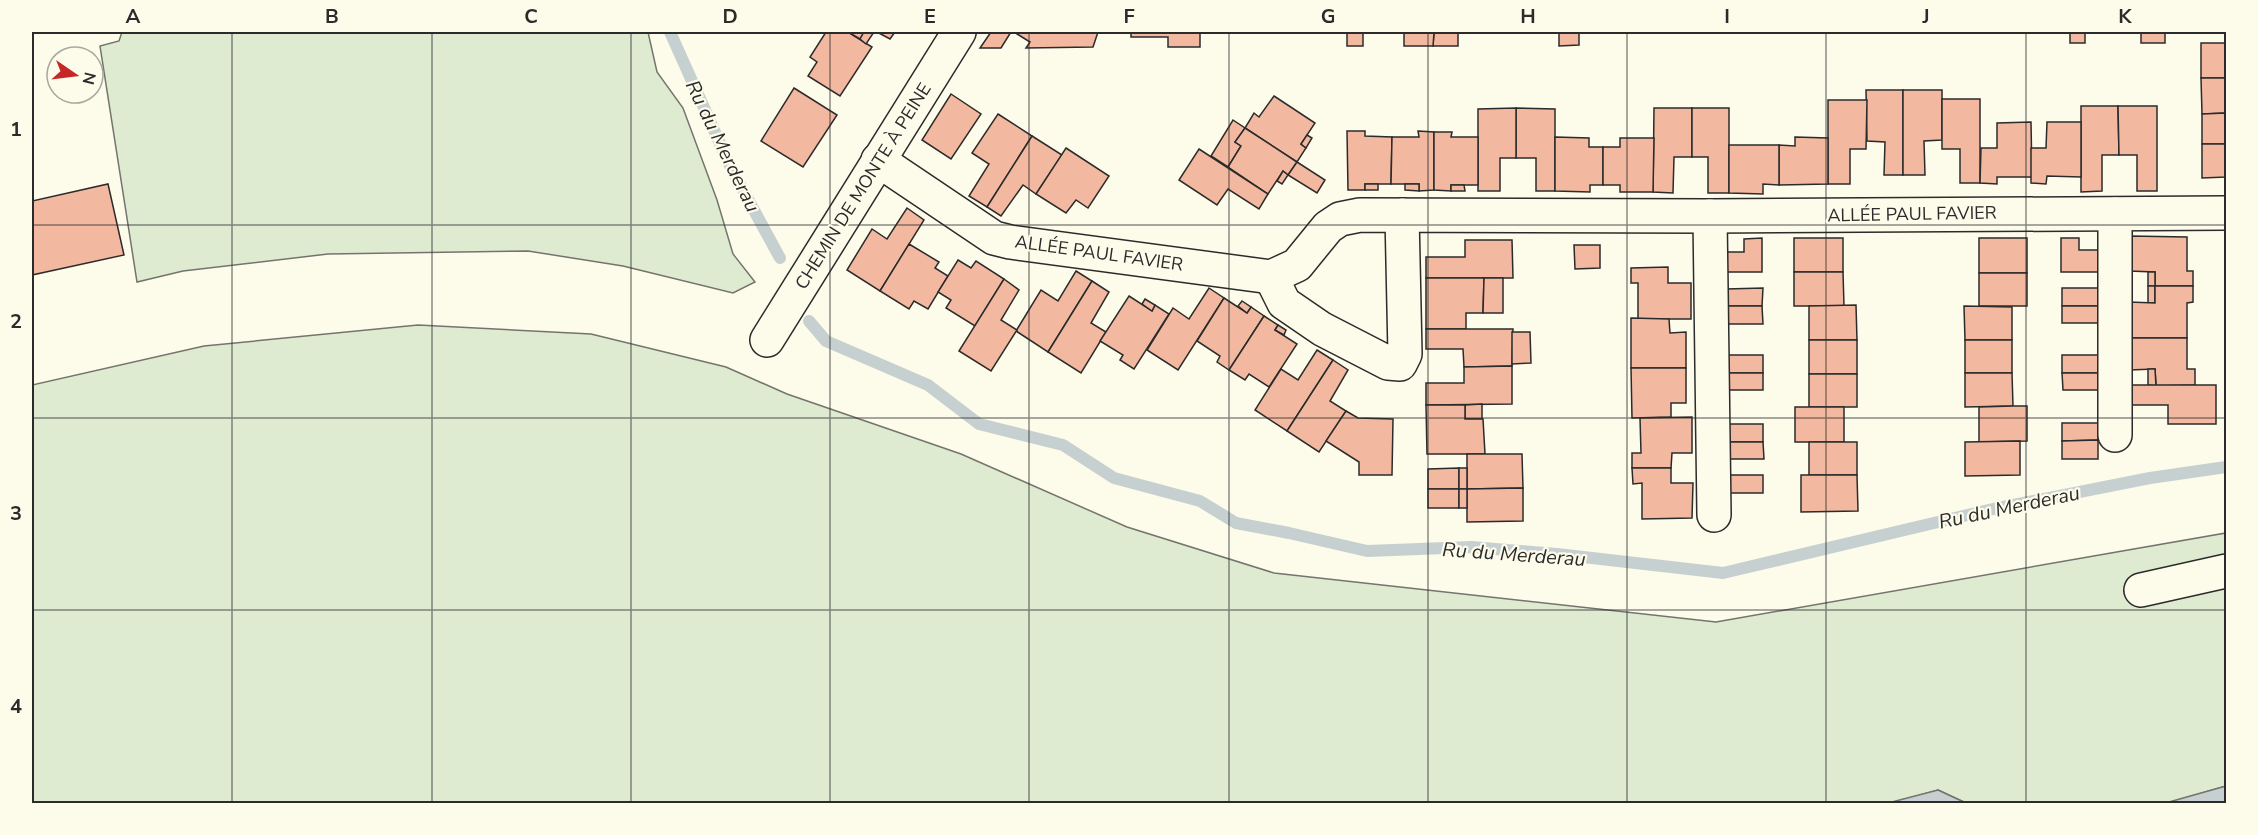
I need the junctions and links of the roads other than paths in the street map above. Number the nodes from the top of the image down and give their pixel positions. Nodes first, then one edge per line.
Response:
1 (959, 32) edge
2 (878, 160) junction
3 (2226, 213) edge
4 (2115, 214) junction
5 (1402, 215) junction
6 (1710, 216) junction
7 (1271, 277) junction
8 (767, 340) dead end
9 (2115, 435) dead end
10 (1714, 515) dead end
11 (2226, 571) edge
12 (2141, 590) dead end

1 - 2 street, CHEMIN DE MONTE À PEINE
2 - 7 street, ALLÉE PAUL FAVIER
2 - 8 street, CHEMIN DE MONTE À PEINE
3 - 4 street, ALLÉE PAUL FAVIER
4 - 6 street, ALLÉE PAUL FAVIER
4 - 9 street
5 - 6 street, ALLÉE PAUL FAVIER
5 - 7 street, ALLÉE PAUL FAVIER
5 - 7 street
6 - 10 street
11 - 12 street

